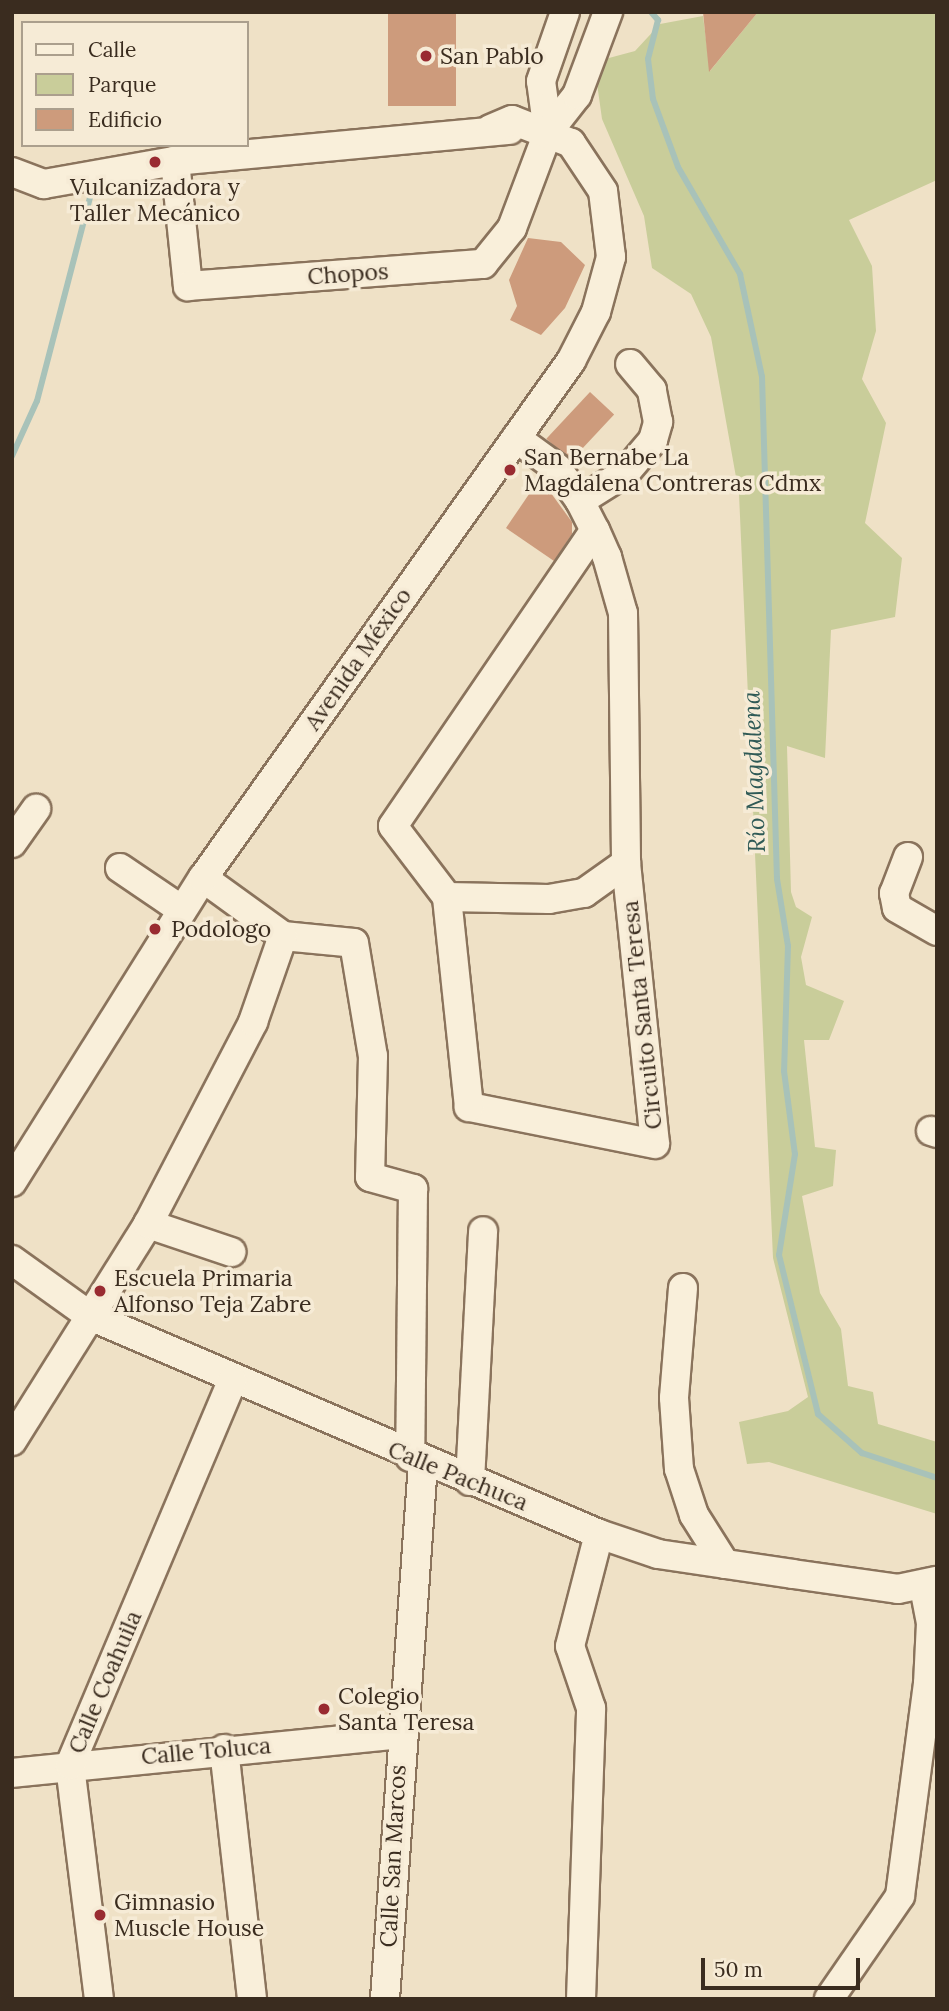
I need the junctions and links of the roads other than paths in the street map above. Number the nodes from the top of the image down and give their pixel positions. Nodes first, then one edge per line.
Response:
1 (565, 12) edge
2 (608, 12) edge
3 (548, 55) junction
4 (496, 125) junction
5 (548, 132) junction
6 (175, 162) junction
7 (12, 172) edge
8 (44, 184) junction
9 (12, 190) edge
10 (630, 364) dead end
11 (516, 438) junction
12 (580, 501) junction
13 (595, 530) junction
14 (36, 808) dead end
15 (12, 843) edge
16 (908, 858) dead end
17 (626, 863) junction
18 (120, 868) dead end
19 (202, 878) junction
20 (447, 897) junction
21 (183, 910) junction
22 (937, 931) edge
23 (283, 936) junction
24 (12, 1182) edge
25 (148, 1224) junction
26 (483, 1231) dead end
27 (231, 1252) dead end
28 (12, 1260) edge
29 (683, 1288) dead end
30 (90, 1316) junction
31 (232, 1381) junction
32 (12, 1441) edge
33 (417, 1460) junction
34 (470, 1481) junction
35 (599, 1534) junction
36 (725, 1564) junction
37 (930, 1584) edge
38 (400, 1734) junction
39 (224, 1749) junction
40 (71, 1765) junction
41 (12, 1773) edge
42 (99, 1999) edge
43 (252, 1999) edge
44 (385, 1999) edge
45 (581, 1999) edge
46 (829, 1999) edge

1 - 3 street
2 - 5 street
3 - 4 street
3 - 5 street
4 - 5 street
4 - 6 street
5 - 6 street, Chopos
5 - 11 street, Avenida México
6 - 8 street
7 - 8 street
8 - 9 street
10 - 12 street
11 - 12 street, Circuito Santa Teresa
11 - 19 street, Avenida México
12 - 13 street, Circuito Santa Teresa
13 - 17 street, Circuito Santa Teresa
13 - 20 street
14 - 15 street
16 - 22 street
17 - 20 street, Circuito Santa Teresa
17 - 20 street, Circuito Santa Teresa
18 - 21 street
19 - 21 street, Avenida México
19 - 23 street
21 - 24 street, Avenida México
23 - 25 street
23 - 33 street, Calle San Marcos
25 - 27 street
25 - 30 street
26 - 34 street
28 - 30 street, Calle Pachuca
29 - 36 street
30 - 31 street, Calle Pachuca
30 - 32 street
31 - 33 street, Calle Pachuca
31 - 40 street, Calle Coahuila
33 - 34 street, Calle Pachuca
33 - 38 street, Calle San Marcos
34 - 35 street, Calle Pachuca
35 - 36 street, Calle Pachuca
35 - 45 street
36 - 37 street, Calle Pachuca
37 - 46 street
38 - 39 street, Calle Toluca
38 - 44 street, Calle San Marcos
39 - 40 street, Calle Toluca
39 - 43 street
40 - 41 street, Calle Toluca
40 - 42 street, Calle Coahuila

